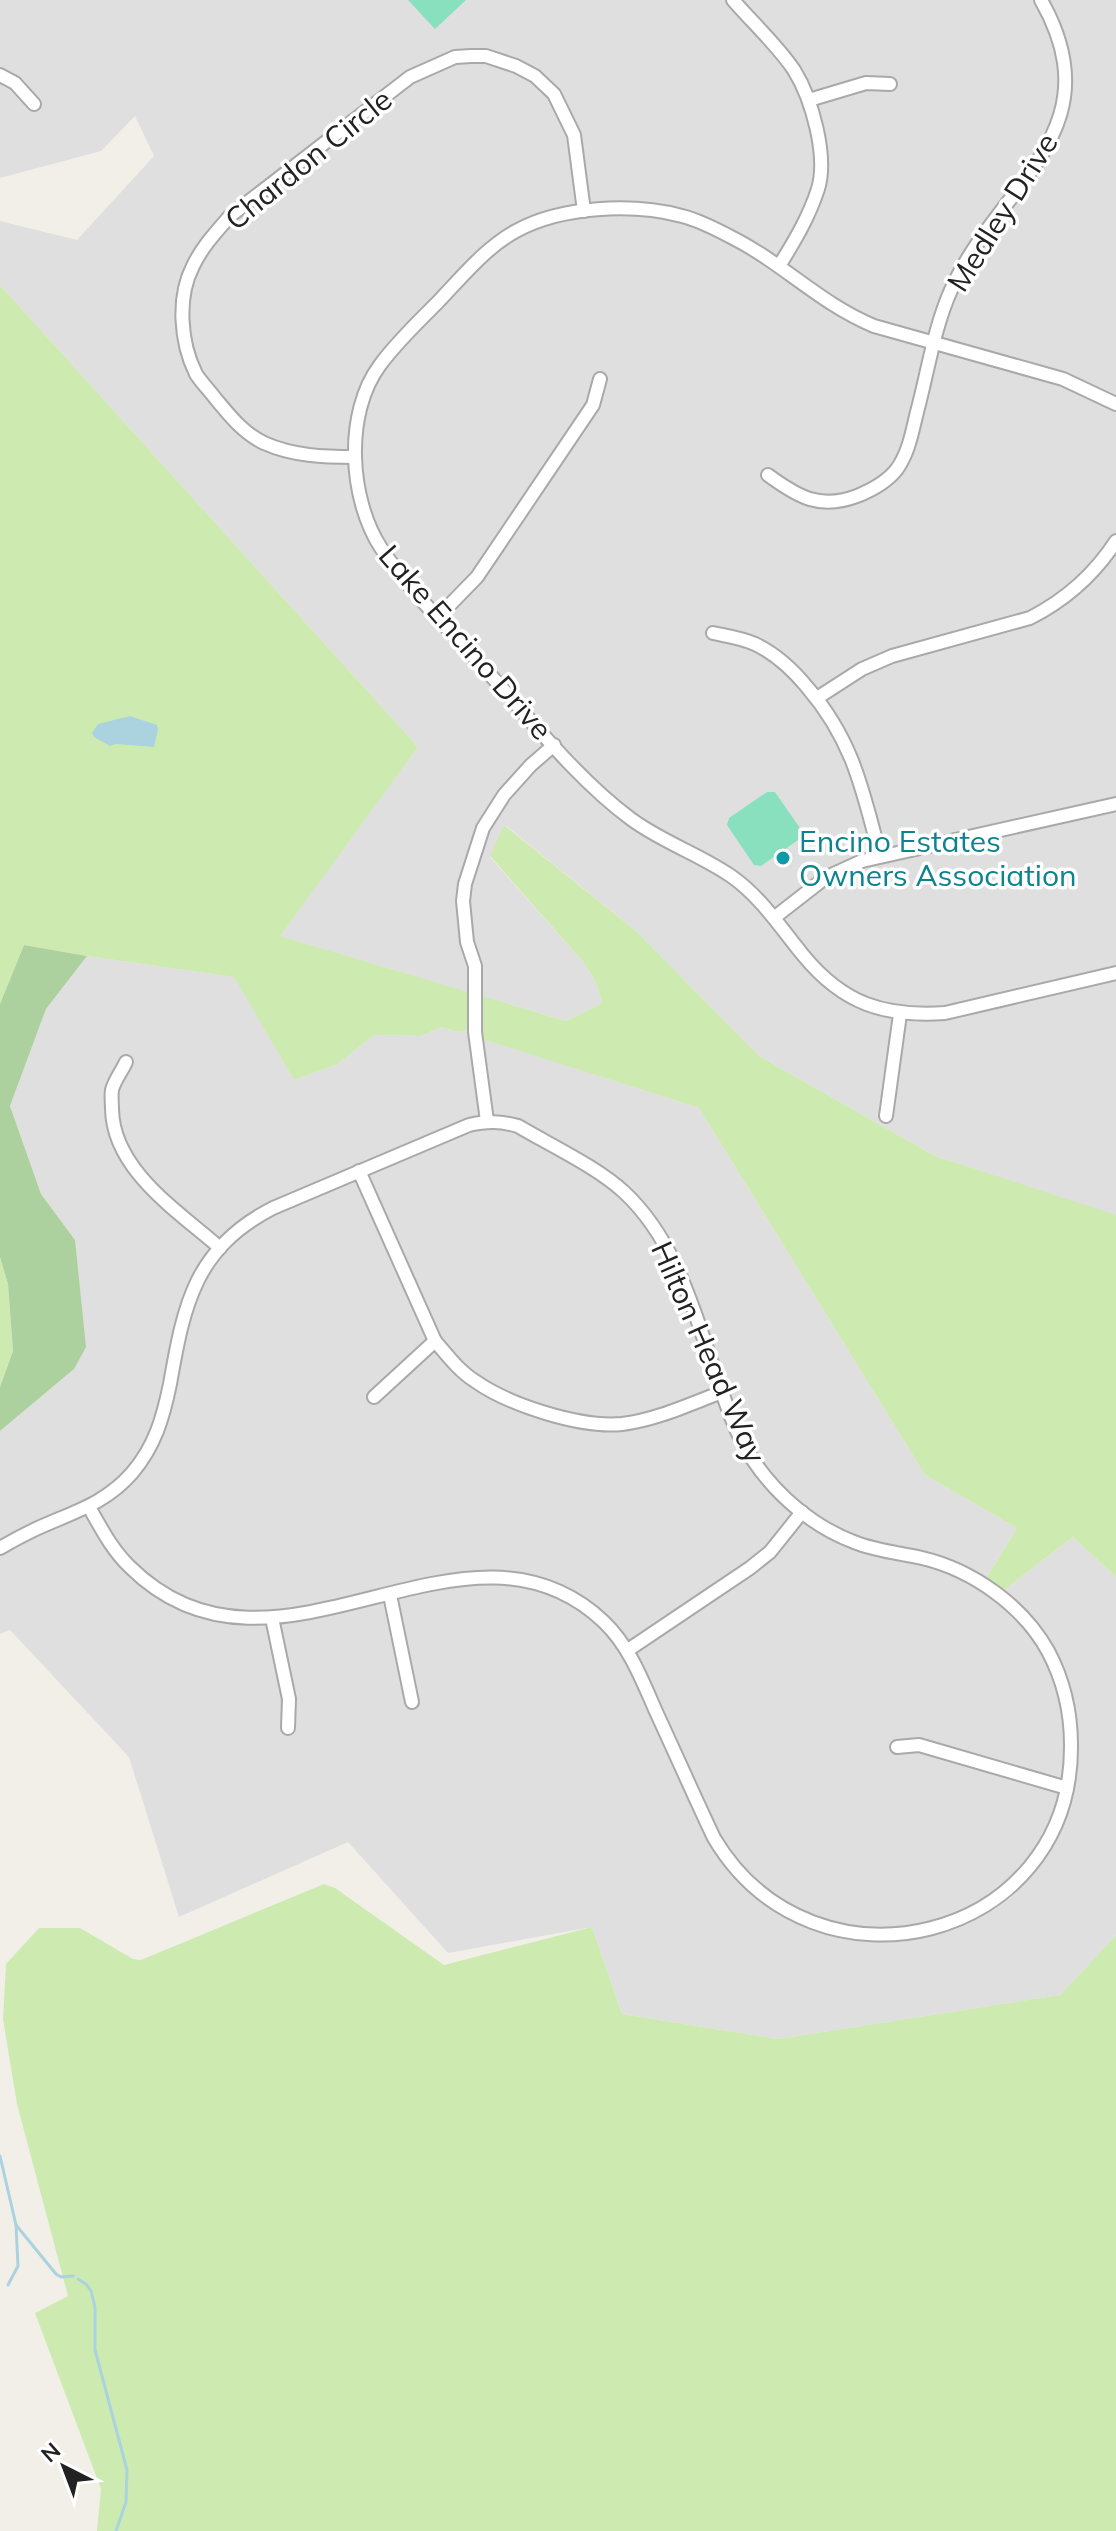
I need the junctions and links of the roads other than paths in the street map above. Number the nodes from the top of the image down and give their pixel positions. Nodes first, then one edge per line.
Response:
1 (733, 0) edge
2 (1041, 0) edge
3 (0, 75) edge
4 (890, 84) dead end
5 (809, 100) junction
6 (34, 104) dead end
7 (584, 211) junction
8 (779, 266) junction
9 (933, 341) junction
10 (600, 379) dead end
11 (1116, 404) edge
12 (355, 457) junction
13 (768, 475) dead end
14 (1116, 541) edge
15 (438, 617) junction
16 (713, 633) dead end
17 (817, 698) junction
18 (554, 745) junction
19 (1116, 804) edge
20 (880, 856) junction
21 (775, 917) junction
22 (1116, 973) edge
23 (900, 1014) junction
24 (126, 1062) dead end
25 (886, 1116) dead end
26 (487, 1121) junction
27 (359, 1171) junction
28 (220, 1248) junction
29 (435, 1341) junction
30 (722, 1392) junction
31 (374, 1397) dead end
32 (89, 1507) junction
33 (802, 1512) junction
34 (0, 1548) edge
35 (390, 1595) junction
36 (272, 1618) junction
37 (628, 1650) junction
38 (412, 1702) dead end
39 (288, 1728) dead end
40 (897, 1747) dead end
41 (1067, 1788) junction

1 - 5 street
2 - 9 street, Medley Drive
3 - 6 street
4 - 5 street
5 - 8 street
7 - 8 street, Lake Encino Drive
7 - 12 street, Lake Encino Drive
7 - 12 street, Chardon Circle
8 - 9 street, Lake Encino Drive
9 - 11 street, Lake Encino Drive
9 - 13 street, Medley Drive
10 - 15 street
12 - 15 street, Lake Encino Drive
14 - 17 street
15 - 18 street, Lake Encino Drive
16 - 17 street
17 - 20 street
18 - 21 street, Lake Encino Drive
18 - 26 street
19 - 20 street
20 - 21 street
21 - 23 street, Lake Encino Drive
22 - 23 street, Lake Encino Drive
23 - 25 street
24 - 28 street
26 - 27 street
26 - 30 street, Hilton Head Way
27 - 28 street
27 - 29 street
28 - 32 street
29 - 30 street
29 - 31 street
30 - 33 street, Hilton Head Way
32 - 34 street
32 - 36 street, Hilton Head Way
33 - 37 street
33 - 41 street, Hilton Head Way
35 - 36 street, Hilton Head Way
35 - 37 street, Hilton Head Way
35 - 38 street
36 - 39 street
37 - 41 street, Hilton Head Way
40 - 41 street

